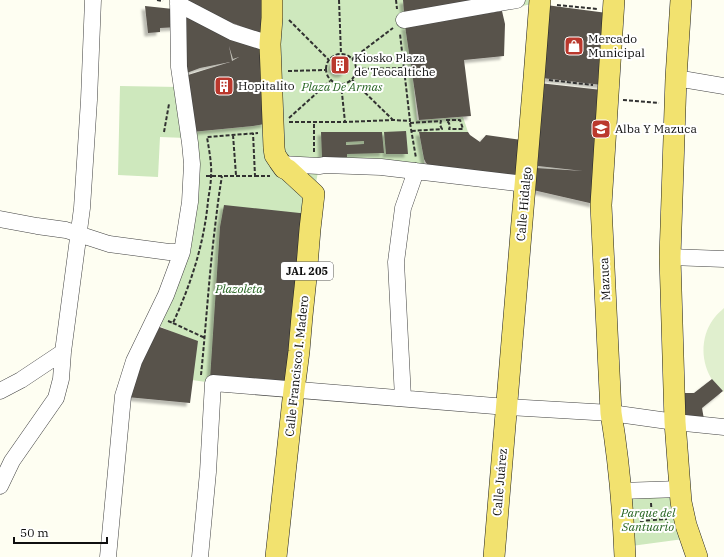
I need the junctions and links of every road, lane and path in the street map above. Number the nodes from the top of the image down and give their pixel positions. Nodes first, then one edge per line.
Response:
1 (93, 0) edge
2 (272, 0) edge
3 (339, 0) edge
4 (396, 0) edge
5 (517, 0) edge
6 (681, 0) edge
7 (540, 1) edge
8 (178, 2) edge
9 (614, 5) edge
10 (288, 18) dead end
11 (401, 22) junction
12 (270, 44) junction
13 (341, 54) junction
14 (352, 59) junction
15 (329, 60) junction
16 (404, 68) junction
17 (356, 69) junction
18 (326, 70) junction
19 (282, 72) dead end
20 (534, 78) junction
21 (676, 78) junction
22 (331, 80) junction
23 (352, 80) junction
24 (341, 84) junction
25 (724, 86) edge
26 (608, 93) junction
27 (175, 104) dead end
28 (675, 104) junction
29 (393, 120) junction
30 (460, 120) joint
31 (314, 122) junction
32 (345, 122) junction
33 (410, 122) junction
34 (411, 131) junction
35 (164, 132) dead end
36 (233, 135) junction
37 (281, 164) junction
38 (416, 165) junction
39 (313, 166) junction
40 (201, 176) dead end
41 (211, 176) junction
42 (222, 176) junction
43 (236, 176) junction
44 (525, 184) junction
45 (314, 194) junction
46 (0, 220) edge
47 (78, 234) junction
48 (182, 252) junction
49 (670, 257) junction
50 (724, 259) edge
51 (173, 323) dead end
52 (205, 338) junction
53 (63, 352) junction
54 (201, 382) dead end
55 (294, 390) junction
56 (0, 391) edge
57 (403, 398) junction
58 (506, 407) junction
59 (612, 413) junction
60 (675, 422) junction
61 (724, 427) edge
62 (0, 486) edge
63 (680, 489) junction
64 (649, 490) junction
65 (620, 491) junction
66 (668, 519) dead end
67 (652, 520) junction
68 (639, 521) dead end
69 (108, 557) edge
70 (200, 557) edge
71 (276, 557) edge
72 (494, 557) edge
73 (625, 557) edge
74 (697, 557) edge

1 - 47 street
2 - 12 main road
3 - 13 path
4 - 11 path
5 - 11 street
6 - 21 main road
7 - 9 path
7 - 20 main road, Calle Hidalgo
8 - 12 street
8 - 48 street
9 - 26 main road, Mazuca
10 - 15 path
11 - 14 path
11 - 16 path
12 - 37 main road
13 - 14 path
13 - 15 path
14 - 17 path
15 - 18 path
16 - 17 path
16 - 33 path
17 - 23 path
18 - 19 path
18 - 22 path
20 - 26 path
20 - 44 main road, Calle Hidalgo
21 - 25 street
21 - 28 main road
22 - 24 path
22 - 31 path
23 - 24 path
23 - 29 path
24 - 32 path
26 - 28 path
26 - 59 main road, Mazuca
27 - 35 path
28 - 49 main road
29 - 32 path
29 - 33 path
30 - 30 path
31 - 32 path
31 - 39 path
33 - 34 path
33 - 34 path
34 - 38 path
36 - 41 path
36 - 43 path
36 - 43 path
37 - 39 street
37 - 45 main road
38 - 39 street
38 - 44 street
38 - 57 street
39 - 45 street
40 - 41 path
41 - 42 path
42 - 43 path
42 - 52 path
44 - 58 main road, Calle Hidalgo
45 - 55 main road, Calle Francisco I. Madero / JAL 205
46 - 47 street
47 - 48 street
47 - 53 street
48 - 69 street
49 - 50 street
49 - 60 main road
51 - 52 path
52 - 54 path
53 - 56 street
53 - 62 street
55 - 57 street
55 - 70 street
55 - 71 main road, Calle Francisco I. Madero / JAL 205
57 - 58 street
58 - 59 street
58 - 72 main road, Calle Juárez
59 - 60 street
59 - 65 main road, Mazuca
60 - 61 street
60 - 63 main road
63 - 64 street
63 - 74 main road
64 - 65 street
64 - 67 path
65 - 73 main road, Mazuca
66 - 67 path
67 - 68 path

